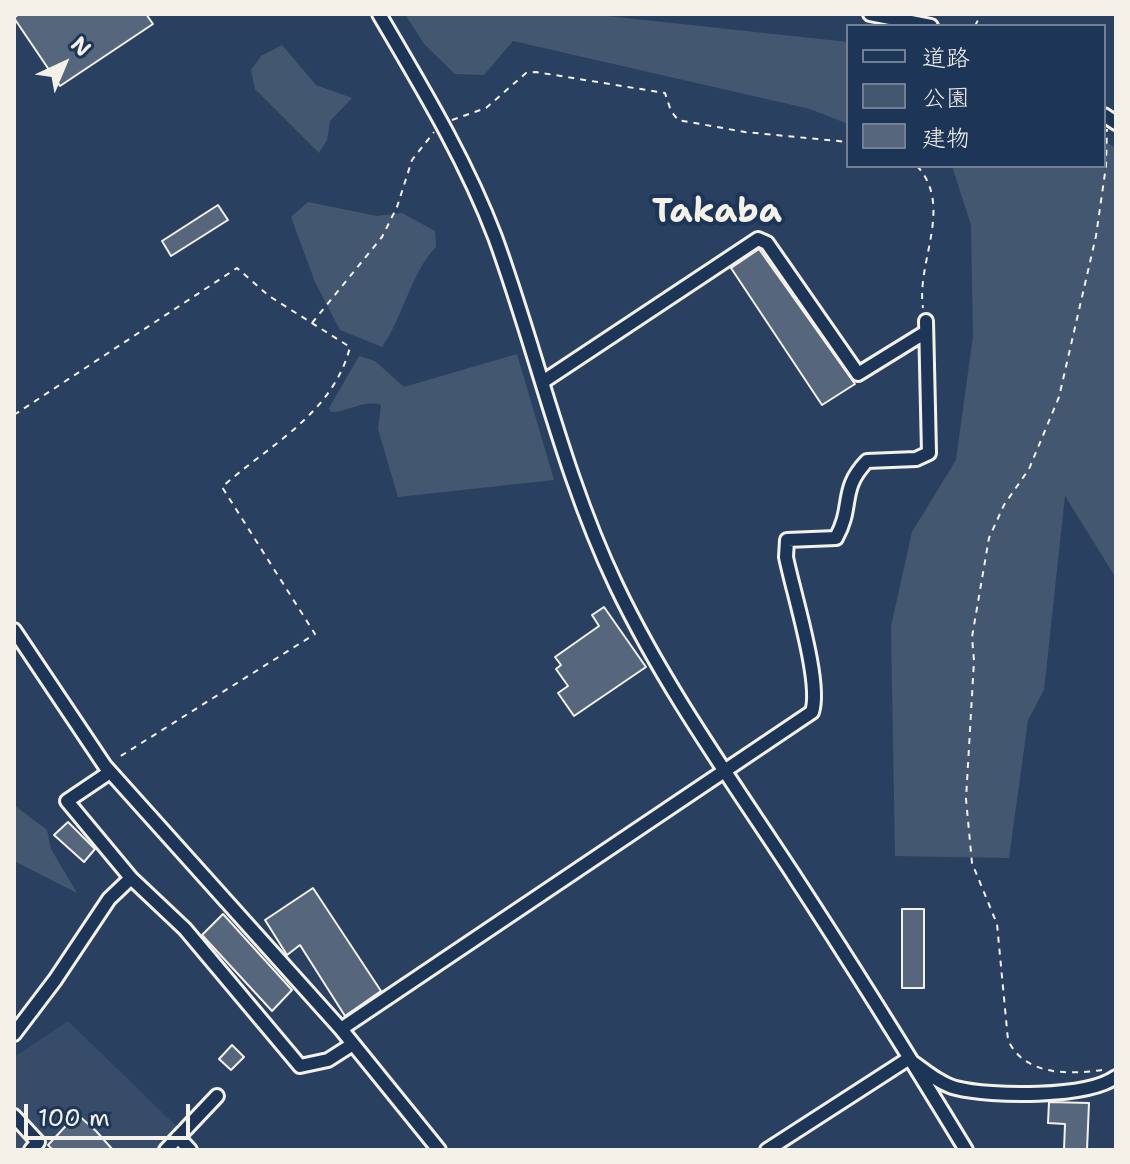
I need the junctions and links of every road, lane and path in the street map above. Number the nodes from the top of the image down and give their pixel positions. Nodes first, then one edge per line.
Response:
1 (379, 14) edge
2 (870, 14) edge
3 (921, 24) edge
4 (1109, 118) edge
5 (443, 123) junction
6 (846, 142) edge
7 (1106, 166) edge
8 (919, 168) edge
9 (1106, 168) edge
10 (311, 324) junction
11 (926, 326) junction
12 (544, 381) junction
13 (14, 415) edge
14 (14, 630) edge
15 (108, 769) junction
16 (725, 773) junction
17 (131, 878) junction
18 (341, 1029) junction
19 (14, 1034) edge
20 (353, 1044) junction
21 (908, 1059) junction
22 (1104, 1070) dead end
23 (1116, 1077) edge
24 (217, 1096) dead end
25 (14, 1116) edge
26 (178, 1137) junction
27 (31, 1150) edge
28 (166, 1150) edge
29 (190, 1150) edge
30 (439, 1150) edge
31 (767, 1150) edge
32 (966, 1150) edge

1 - 5 street
2 - 3 street
4 - 7 path
5 - 6 path
5 - 10 path
5 - 12 street
8 - 11 path
9 - 22 path
10 - 13 path
10 - 15 path
11 - 12 street
11 - 16 street
12 - 16 street
14 - 15 street
15 - 17 street
15 - 18 street
16 - 18 street
16 - 21 street
17 - 19 street
17 - 20 street
18 - 20 street
20 - 30 street
21 - 23 street
21 - 31 street
21 - 32 street
24 - 26 street
25 - 27 street
26 - 28 street
26 - 29 street

